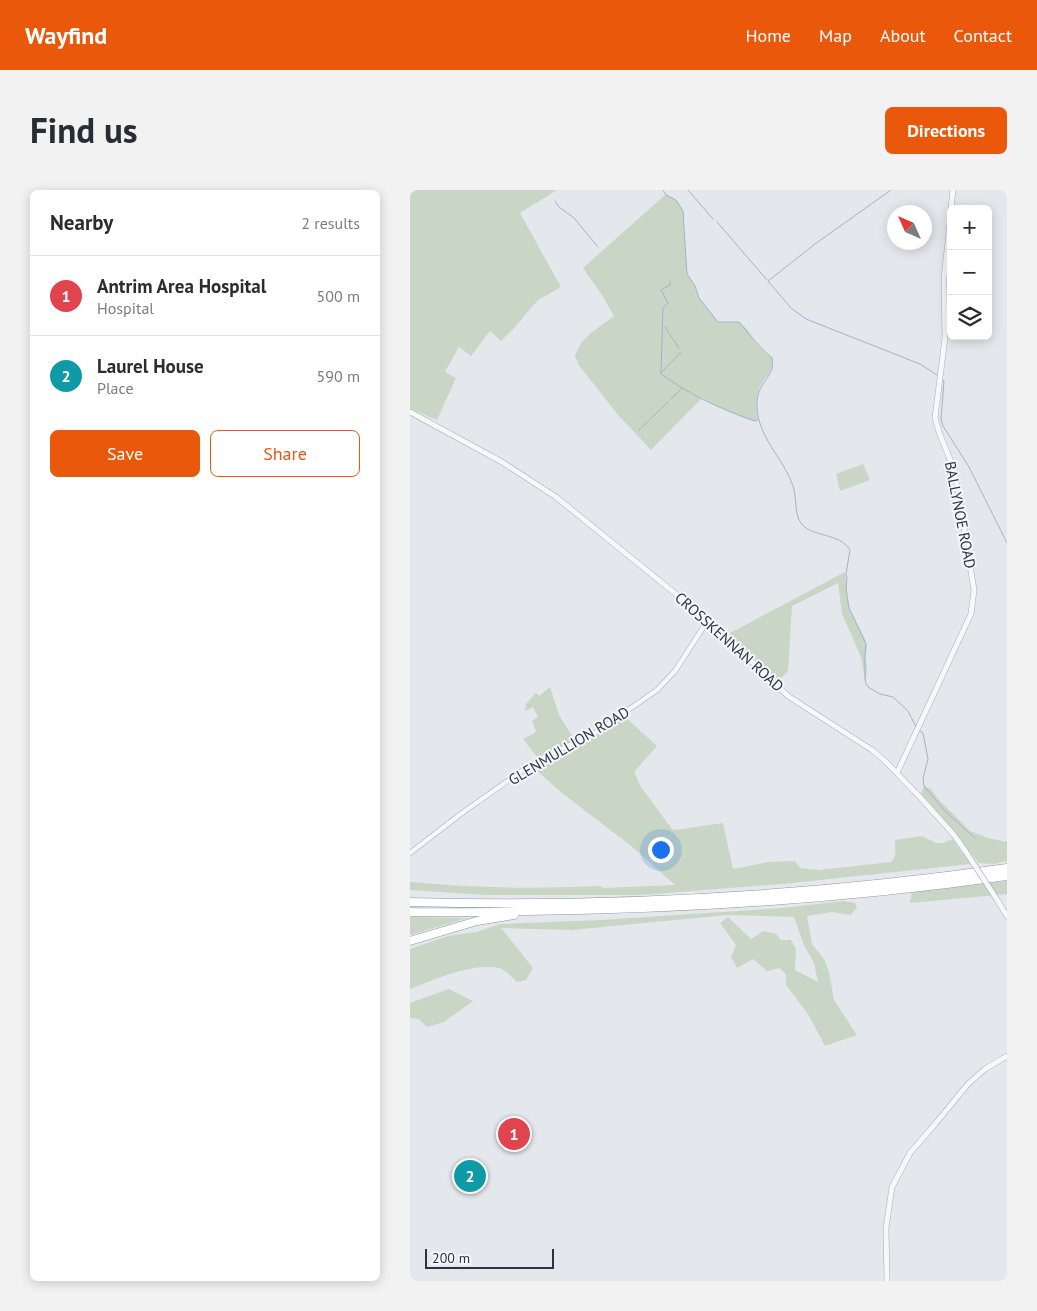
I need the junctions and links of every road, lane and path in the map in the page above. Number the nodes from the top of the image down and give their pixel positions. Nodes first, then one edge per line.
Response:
1 (953, 190) edge
2 (951, 205) edge
3 (947, 250) edge
4 (410, 412) edge
5 (708, 620) junction
6 (898, 774) junction
7 (410, 853) edge
8 (1007, 868) edge
9 (1007, 876) edge
10 (410, 898) edge
11 (410, 902) edge
12 (454, 903) junction
13 (536, 911) junction
14 (410, 912) edge
15 (1007, 916) edge
16 (410, 941) edge
17 (1007, 1056) edge
18 (887, 1281) edge

1 - 2 street
3 - 6 street, BALLYNOE ROAD
4 - 5 street, CROSSKENNAN ROAD
5 - 6 street, CROSSKENNAN ROAD
5 - 7 street, GLENMULLION ROAD
6 - 15 street, CROSSKENNAN ROAD, bridge
8 - 12 highway
9 - 13 highway
10 - 12 highway
11 - 12 highway
13 - 14 highway
13 - 16 highway
17 - 18 street

